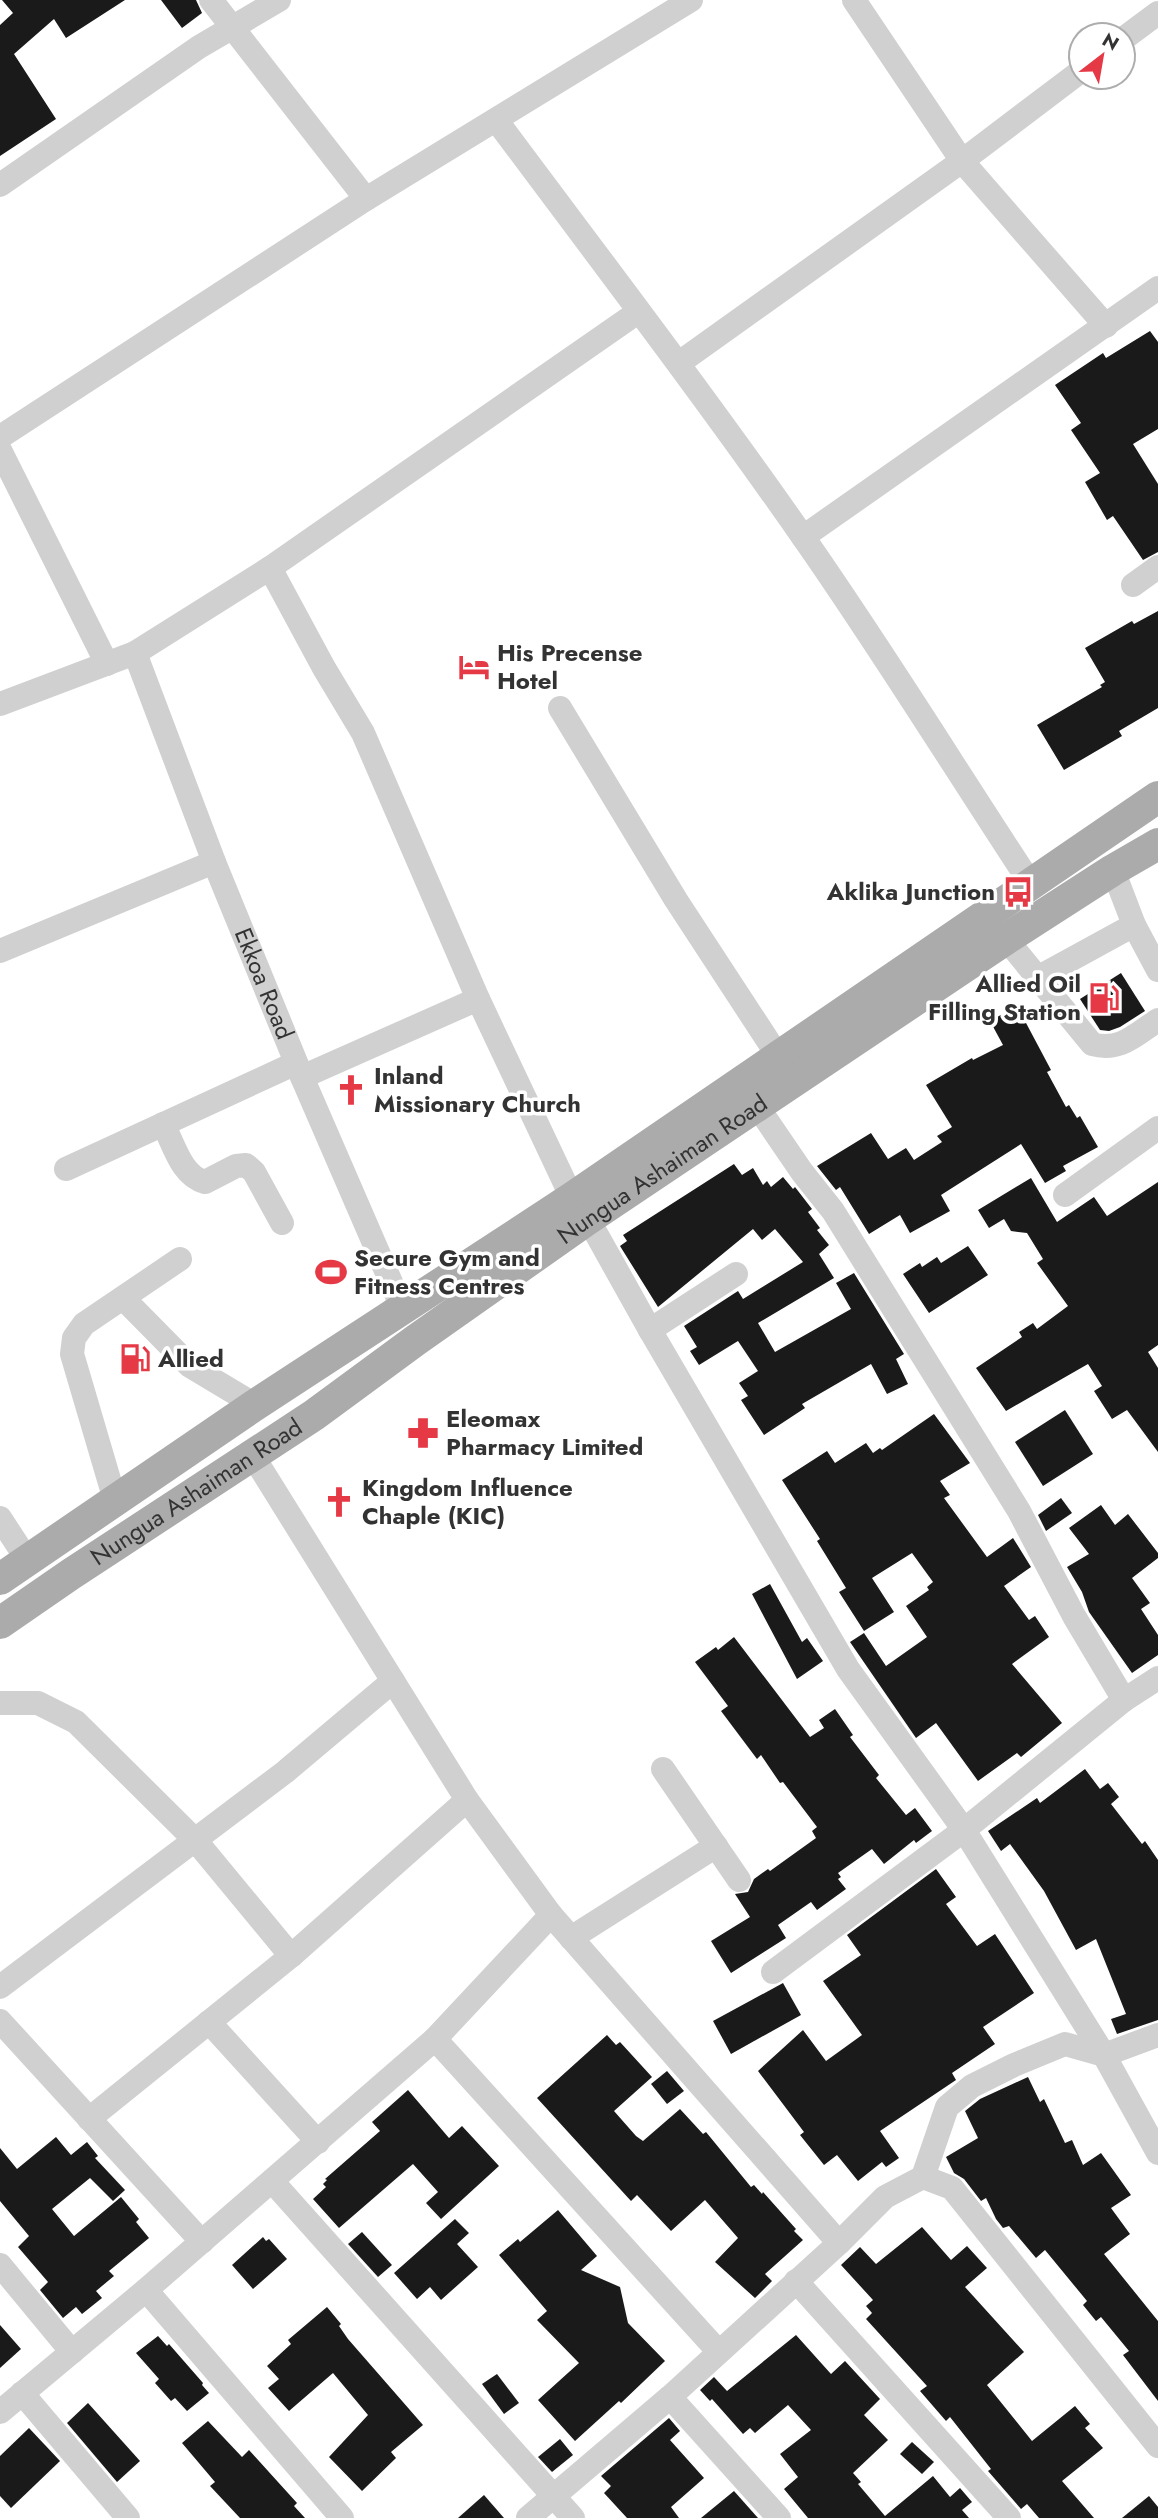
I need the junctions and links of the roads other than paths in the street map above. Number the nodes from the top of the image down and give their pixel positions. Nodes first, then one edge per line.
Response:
1 (211, 0) edge
2 (279, 0) edge
3 (691, 0) edge
4 (854, 0) edge
5 (1158, 13) edge
6 (232, 29) junction
7 (1137, 29) edge
8 (1067, 82) edge
9 (497, 121) junction
10 (962, 161) junction
11 (0, 185) edge
12 (366, 199) junction
13 (1158, 288) edge
14 (638, 312) junction
15 (1106, 326) junction
16 (679, 363) junction
17 (0, 437) edge
18 (0, 450) edge
19 (803, 537) junction
20 (1158, 567) edge
21 (270, 568) junction
22 (1133, 585) dead end
23 (135, 653) junction
24 (107, 664) junction
25 (0, 704) edge
26 (560, 709) dead end
27 (1158, 797) edge
28 (1158, 844) edge
29 (214, 862) junction
30 (1113, 870) junction
31 (1031, 884) junction
32 (1134, 925) junction
33 (1006, 939) junction
34 (0, 951) edge
35 (1158, 970) edge
36 (1039, 977) junction
37 (478, 999) junction
38 (1158, 1020) edge
39 (778, 1056) junction
40 (299, 1070) junction
41 (757, 1106) junction
42 (163, 1124) junction
43 (1158, 1128) edge
44 (66, 1168) dead end
45 (1065, 1195) dead end
46 (580, 1209) junction
47 (282, 1223) dead end
48 (180, 1259) dead end
49 (736, 1274) dead end
50 (124, 1298) junction
51 (403, 1310) junction
52 (650, 1331) junction
53 (255, 1405) junction
54 (253, 1456) junction
55 (102, 1509) junction
56 (0, 1518) edge
57 (28, 1561) junction
58 (0, 1579) edge
59 (0, 1623) edge
60 (1158, 1678) edge
61 (393, 1681) junction
62 (1124, 1700) junction
63 (0, 1703) edge
64 (663, 1769) dead end
65 (467, 1800) junction
66 (964, 1830) junction
67 (196, 1840) junction
68 (716, 1846) junction
69 (739, 1880) dead end
70 (551, 1915) junction
71 (571, 1938) junction
72 (291, 1956) junction
73 (773, 1972) dead end
74 (0, 1987) edge
75 (0, 2021) edge
76 (209, 2022) junction
77 (1158, 2035) edge
78 (435, 2039) junction
79 (1104, 2055) junction
80 (89, 2119) junction
81 (318, 2142) junction
82 (1158, 2152) edge
83 (923, 2177) junction
84 (272, 2181) junction
85 (202, 2242) junction
86 (839, 2243) junction
87 (0, 2265) edge
88 (796, 2281) junction
89 (146, 2290) junction
90 (718, 2351) junction
91 (72, 2352) junction
92 (22, 2393) junction
93 (670, 2397) junction
94 (0, 2412) edge
95 (1158, 2446) edge
96 (553, 2495) junction
97 (128, 2518) edge
98 (342, 2518) edge
99 (528, 2518) edge
100 (573, 2518) edge
101 (779, 2518) edge
102 (1009, 2518) edge

1 - 6 street
2 - 6 street
3 - 9 street
4 - 10 street
5 - 7 street
6 - 11 street
6 - 12 street
8 - 10 street
9 - 12 street
9 - 14 street
10 - 15 street
10 - 16 street
12 - 17 street
13 - 15 street
14 - 16 street
14 - 21 street
15 - 19 street
16 - 19 street
18 - 24 street
19 - 31 street
20 - 22 street
21 - 23 street
21 - 37 street
23 - 24 street
23 - 29 street, Ekkoa Road
24 - 25 street
26 - 39 street
27 - 31 main road, Nungua Ashaiman Road
28 - 30 main road, Nungua Ashaiman Road
29 - 34 street
29 - 40 street, Ekkoa Road
30 - 32 street
30 - 33 main road, Nungua Ashaiman Road
31 - 39 main road, Nungua Ashaiman Road
32 - 35 street
32 - 36 street
33 - 36 street
33 - 41 main road, Nungua Ashaiman Road
36 - 38 street
37 - 40 street
37 - 46 street
39 - 46 main road, Nungua Ashaiman Road
40 - 42 street
40 - 51 street, Ekkoa Road
41 - 46 main road, Nungua Ashaiman Road
41 - 62 street
42 - 44 street
42 - 47 street
43 - 45 street
46 - 51 main road, Nungua Ashaiman Road
46 - 52 street
46 - 54 main road, Nungua Ashaiman Road
48 - 50 street
49 - 52 street
50 - 53 street
50 - 55 street
51 - 53 main road, Nungua Ashaiman Road
52 - 66 street
53 - 55 main road, Nungua Ashaiman Road
54 - 59 main road, Nungua Ashaiman Road
54 - 61 street
55 - 57 main road, Nungua Ashaiman Road
56 - 57 street
57 - 58 main road, Nungua Ashaiman Road
60 - 62 street
61 - 65 street
61 - 67 street
62 - 66 street
63 - 67 street
64 - 68 street
65 - 70 street
65 - 72 street
66 - 73 street
66 - 79 street
67 - 72 street
67 - 74 street
68 - 69 street
68 - 71 street
70 - 71 street
70 - 78 street
71 - 86 street
72 - 76 street
75 - 80 street
76 - 80 street
76 - 81 street
77 - 79 street
78 - 81 street
78 - 90 street
79 - 82 street
79 - 83 street
80 - 85 street
81 - 84 street
83 - 86 street
83 - 95 street
84 - 85 street
84 - 96 street
85 - 89 street
86 - 88 street
87 - 91 street
88 - 90 street
88 - 102 street
89 - 91 street
89 - 98 street
90 - 93 street
91 - 92 street
92 - 94 street
92 - 97 street
93 - 96 street
93 - 101 street
96 - 99 street
96 - 100 street

